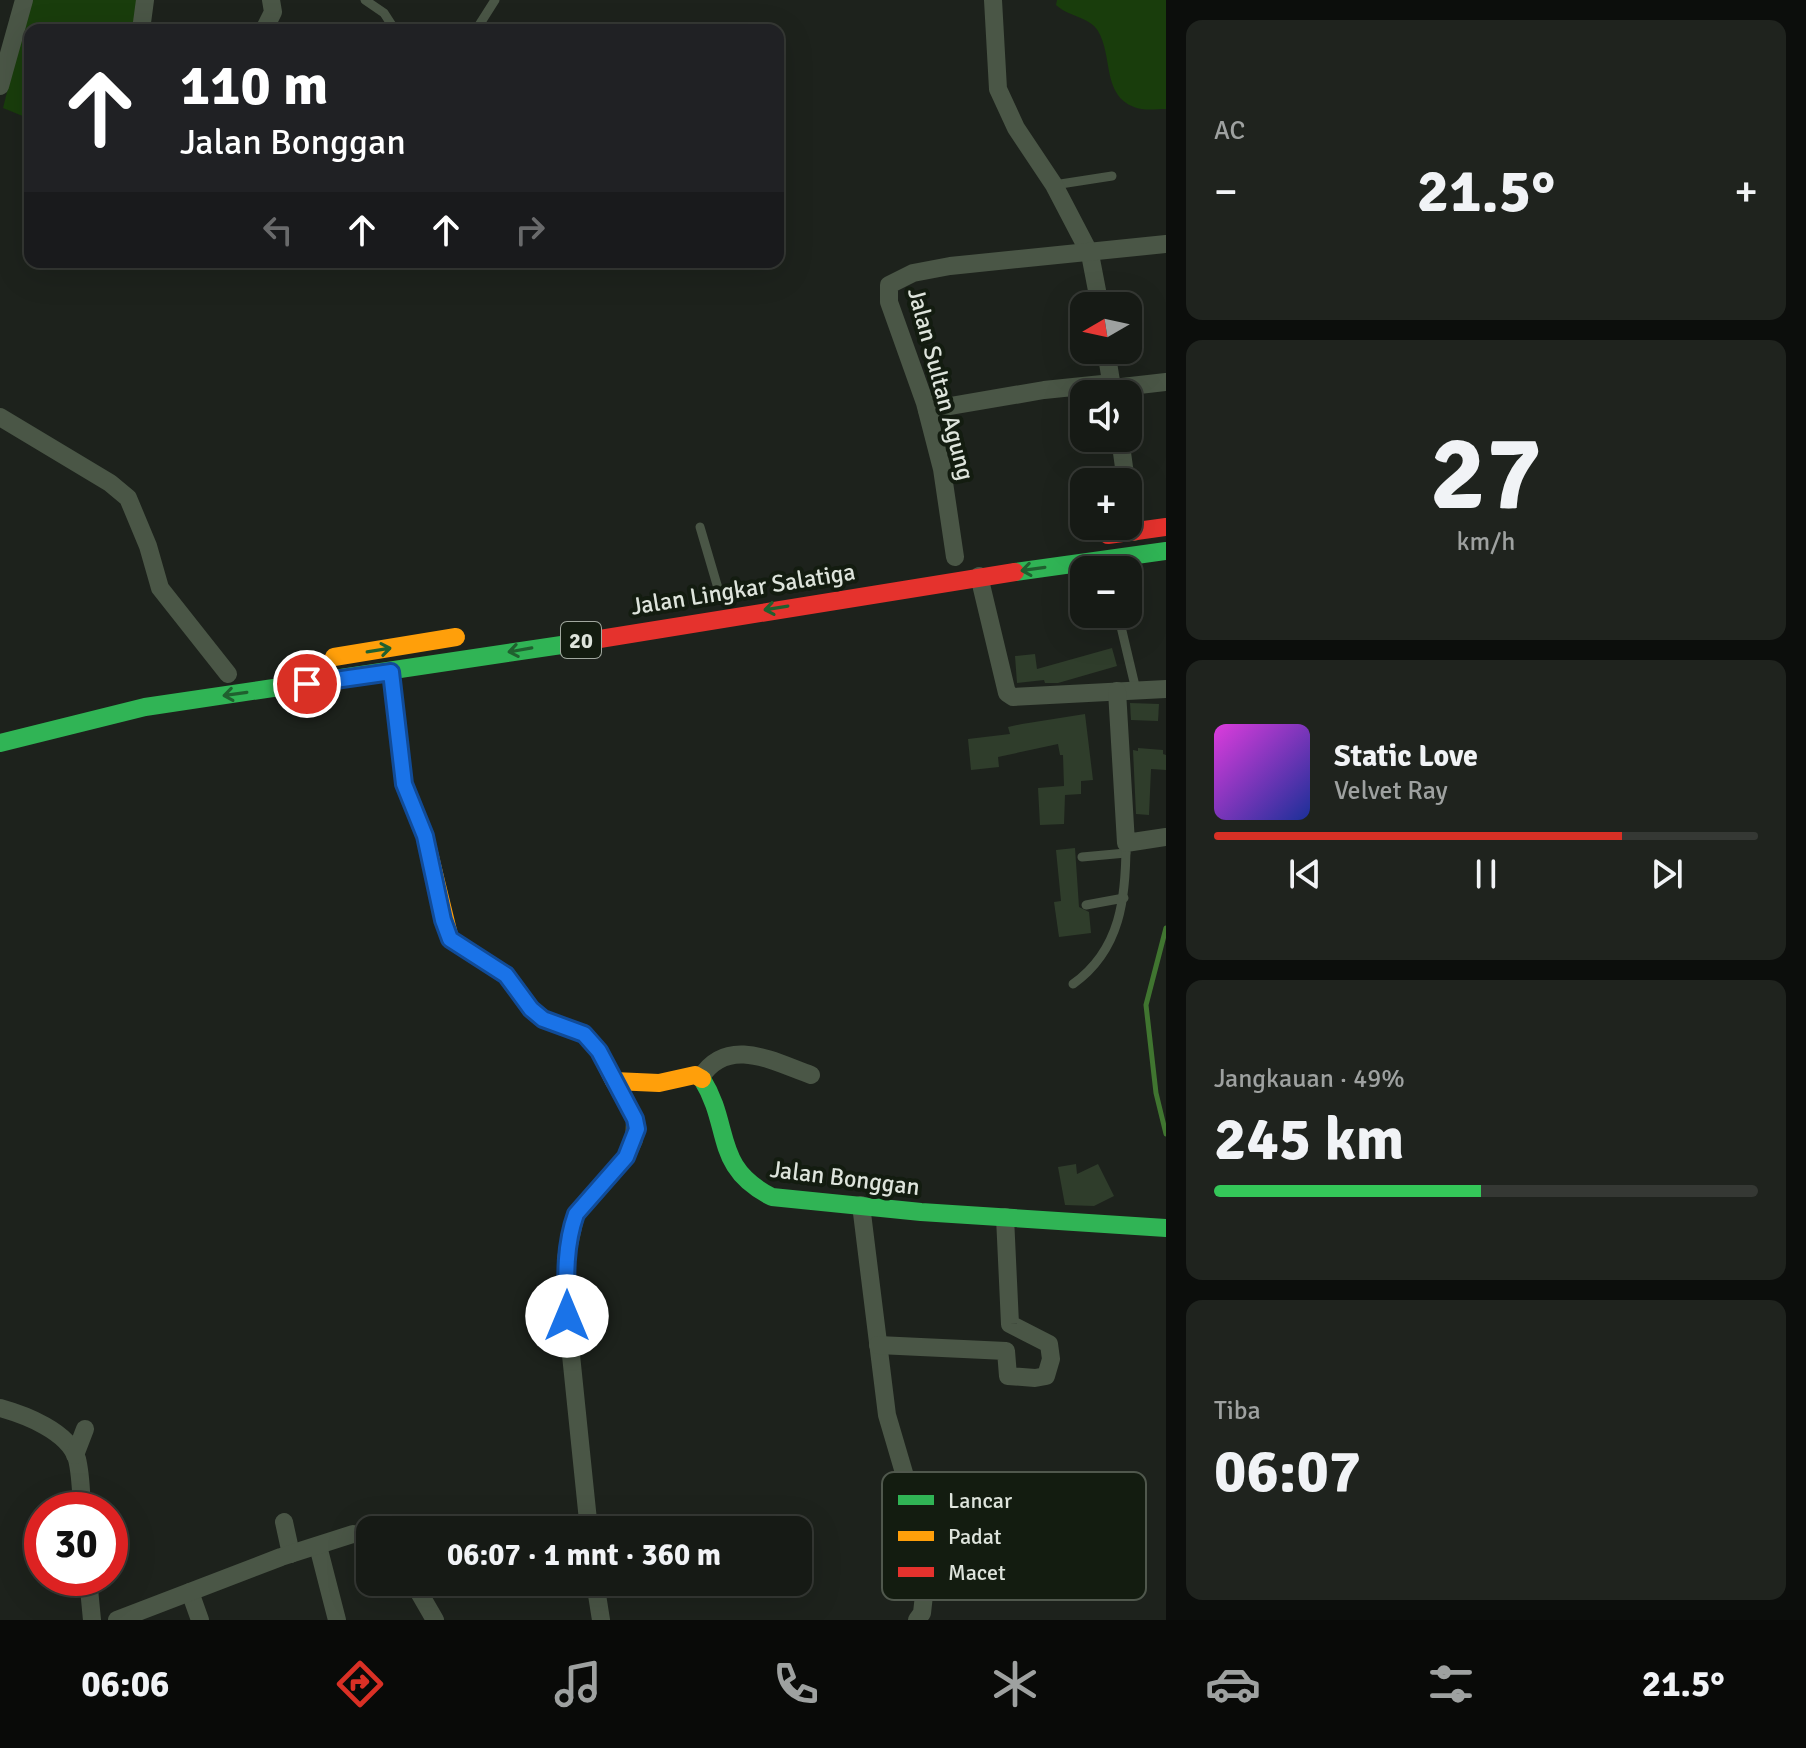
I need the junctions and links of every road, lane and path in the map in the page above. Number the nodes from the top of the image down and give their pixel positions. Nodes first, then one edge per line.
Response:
1 (24, 0) edge
2 (145, 0) edge
3 (271, 0) edge
4 (365, 0) edge
5 (495, 0) edge
6 (993, 0) edge
7 (142, 24) edge
8 (267, 24) edge
9 (391, 24) edge
10 (480, 24) edge
11 (0, 86) edge
12 (1112, 176) dead end
13 (1054, 185) junction
14 (1166, 244) edge
15 (1090, 254) junction
16 (1097, 292) edge
17 (1166, 382) edge
18 (1142, 385) edge
19 (1070, 389) edge
20 (927, 410) junction
21 (0, 417) edge
22 (700, 527) dead end
23 (1166, 527) edge
24 (1142, 531) edge
25 (1166, 551) edge
26 (954, 557) dead end
27 (1142, 557) edge
28 (1070, 568) edge
29 (979, 576) junction
30 (720, 595) dead end
31 (1119, 628) edge
32 (473, 634) dead end
33 (391, 672) junction
34 (228, 674) dead end
35 (307, 684) junction
36 (1166, 689) edge
37 (1126, 690) junction
38 (0, 743) edge
39 (1166, 837) edge
40 (1126, 848) junction
41 (1082, 857) dead end
42 (1124, 898) junction
43 (1086, 905) dead end
44 (1073, 984) dead end
45 (811, 1075) dead end
46 (701, 1077) junction
47 (614, 1081) junction
48 (861, 1205) junction
49 (1005, 1217) junction
50 (1166, 1228) edge
51 (1010, 1324) junction
52 (878, 1345) junction
53 (1006, 1351) junction
54 (0, 1408) edge
55 (85, 1429) dead end
56 (75, 1455) junction
57 (904, 1472) edge
58 (80, 1492) edge
59 (588, 1516) edge
60 (284, 1522) dead end
61 (356, 1535) edge
62 (318, 1546) junction
63 (291, 1554) junction
64 (190, 1592) junction
65 (90, 1596) edge
66 (421, 1596) edge
67 (597, 1596) edge
68 (92, 1620) edge
69 (120, 1620) edge
70 (200, 1620) edge
71 (337, 1620) edge
72 (435, 1620) edge
73 (601, 1620) edge

1 - 11 street
2 - 7 street
3 - 8 street
4 - 9 lane
5 - 10 lane
6 - 13 street
12 - 13 lane
13 - 15 street
14 - 15 street, Jalan Sultan Agung
15 - 16 street
15 - 20 street, Jalan Sultan Agung
17 - 18 street
19 - 20 street
20 - 26 street, Jalan Sultan Agung
21 - 34 street
22 - 30 lane
23 - 24 main road
25 - 27 main road, Jalan Lingkar Salatiga / 20
28 -> 29 main road, Jalan Lingkar Salatiga / 20
29 -> 33 main road, Jalan Lingkar Salatiga / 20
29 - 37 street
31 - 37 lane
35 -> 32 main road
33 - 35 main road, Jalan Lingkar Salatiga / 20
33 - 47 main road
35 -> 38 main road, Jalan Lingkar Salatiga / 20
36 - 37 street
37 - 40 street
39 - 40 street
40 - 41 lane
40 - 42 lane
42 - 43 lane
42 - 44 lane
45 - 46 street
46 - 47 main road
46 - 48 main road, Jalan Bonggan
47 - 59 street
48 - 49 main road, Jalan Bonggan
48 - 52 street
49 - 50 main road, Jalan Bonggan
49 - 51 street
51 - 53 street
51 - 53 street
52 - 53 street
52 - 57 street
54 - 56 street
55 - 56 street
56 - 58 street
60 - 63 street
61 - 62 street
62 - 63 street
62 - 71 street
63 - 64 street
64 - 69 street
64 - 70 street
65 - 68 street
66 - 72 street
67 - 73 street

